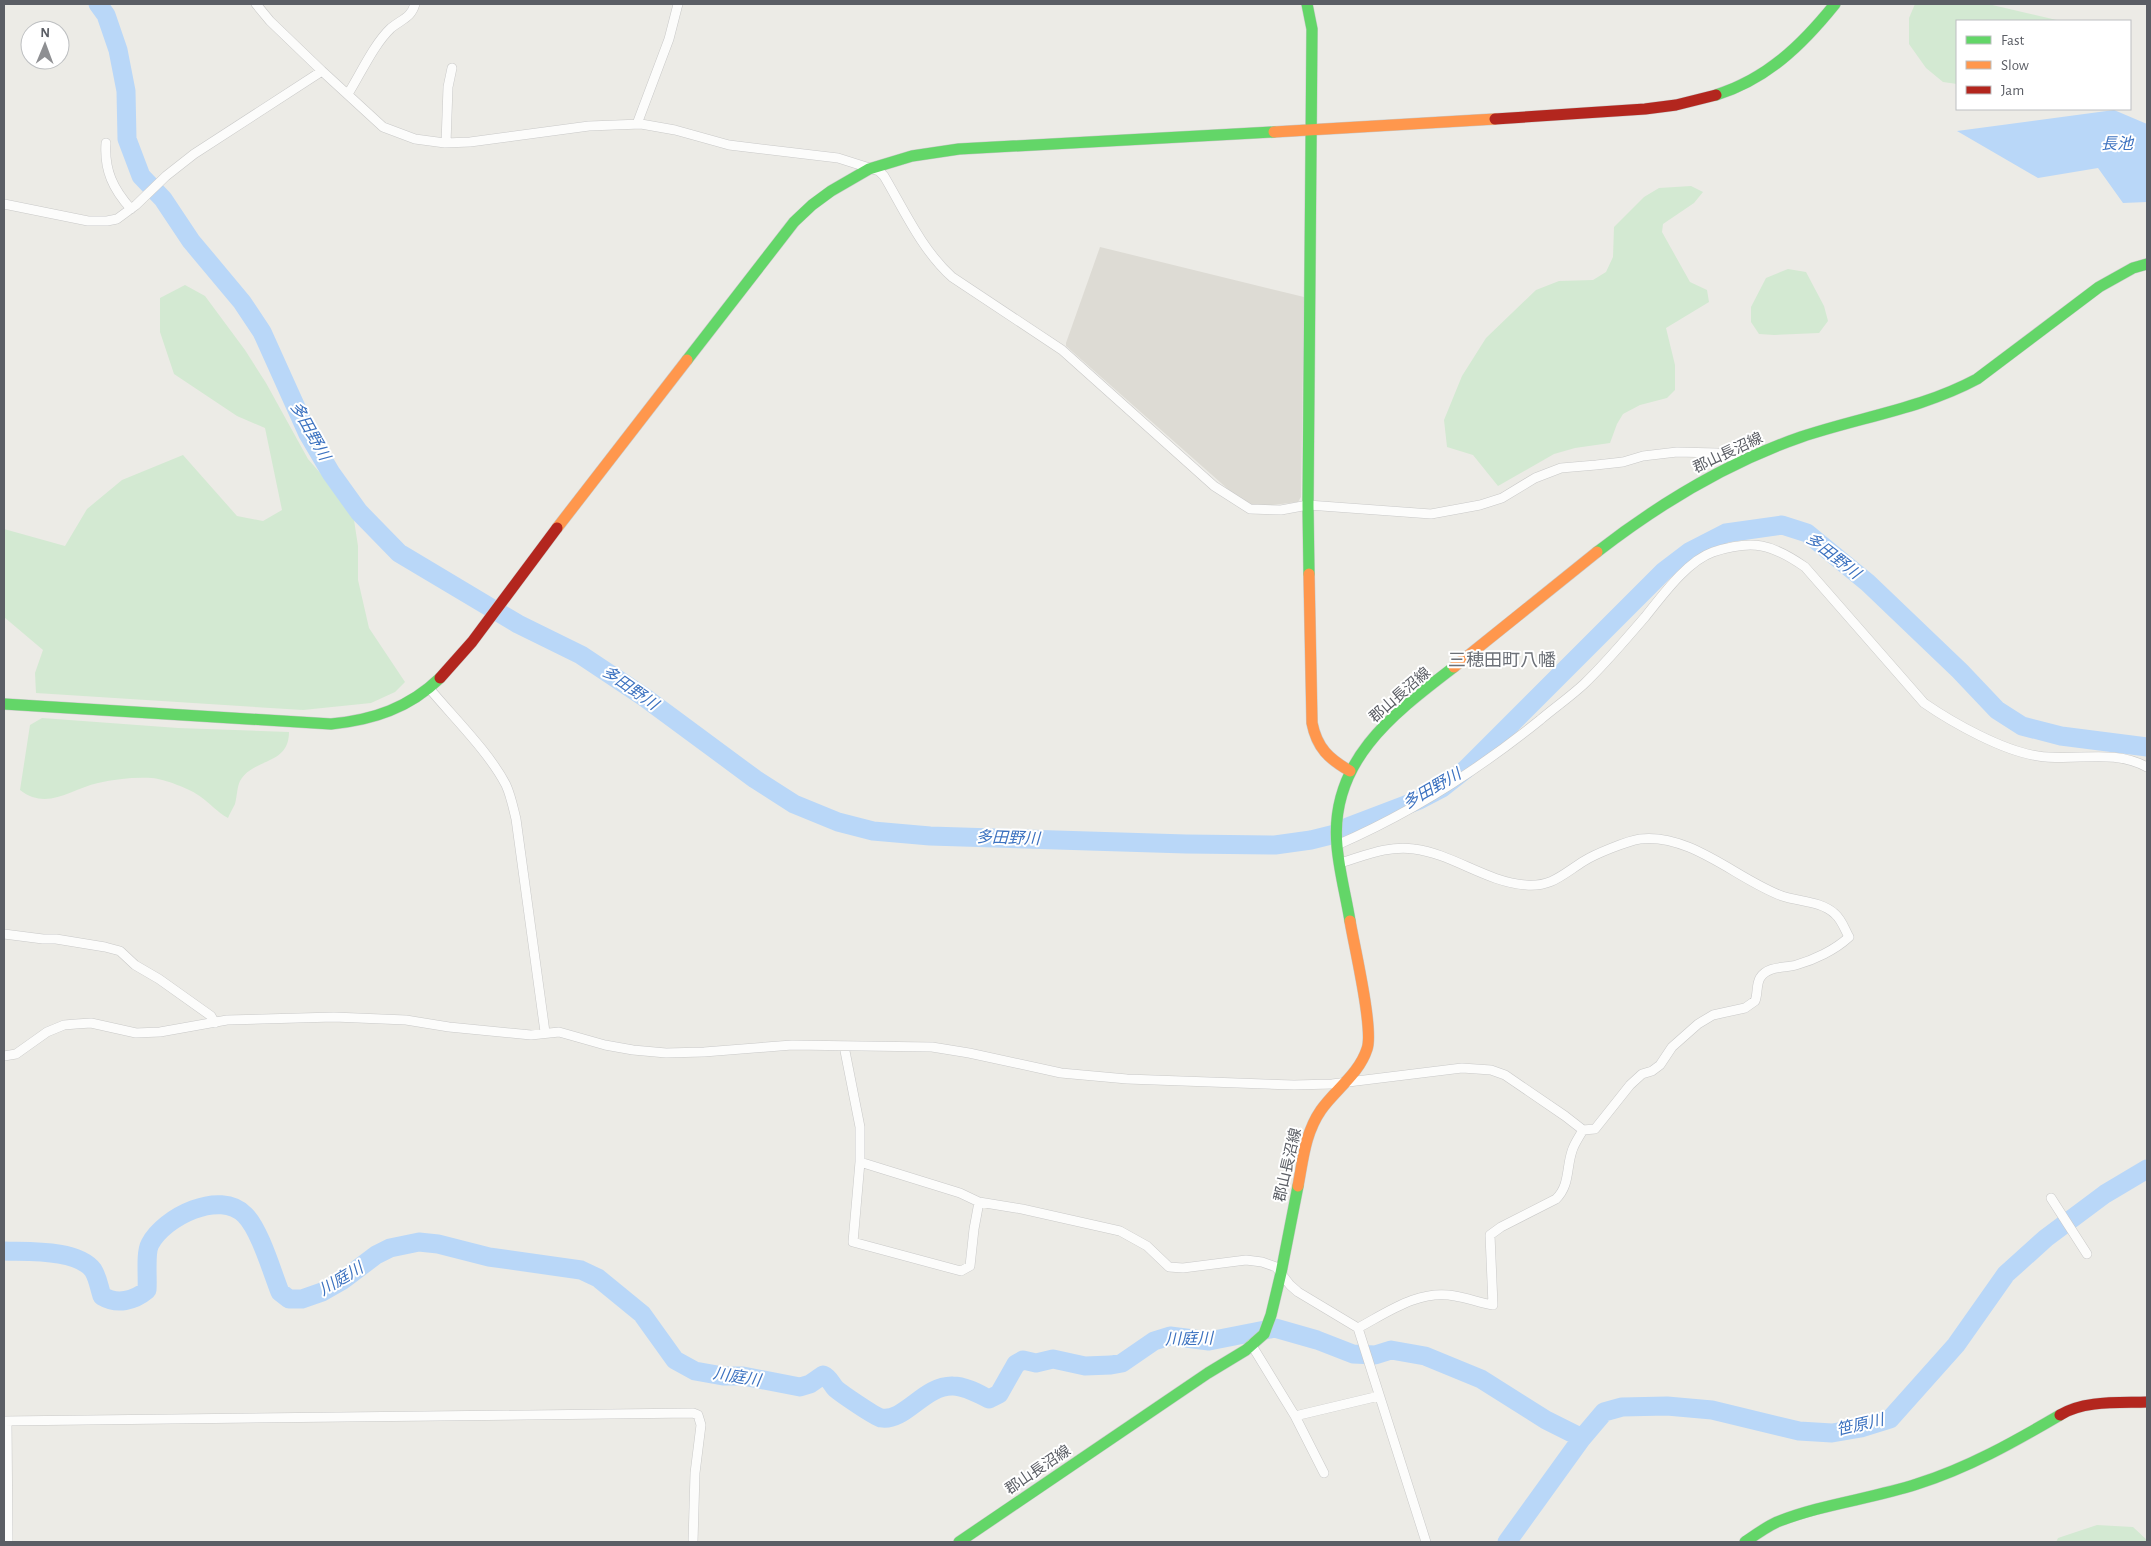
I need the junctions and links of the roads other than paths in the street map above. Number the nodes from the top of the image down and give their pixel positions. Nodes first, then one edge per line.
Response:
1 (256, 4) edge
2 (415, 4) edge
3 (678, 4) edge
4 (1307, 4) edge
5 (1835, 4) edge
6 (452, 68) dead end
7 (322, 71) junction
8 (348, 94) junction
9 (637, 124) junction
10 (1312, 129) junction
11 (106, 143) dead end
12 (446, 143) junction
13 (872, 169) junction
14 (4, 204) edge
15 (133, 207) junction
16 (2147, 264) edge
17 (1742, 461) junction
18 (1308, 505) junction
19 (429, 688) junction
20 (4, 704) edge
21 (2147, 767) edge
22 (1350, 770) junction
23 (1337, 846) junction
24 (1340, 863) junction
25 (4, 934) edge
26 (215, 1022) junction
27 (545, 1032) junction
28 (844, 1046) junction
29 (4, 1056) edge
30 (1348, 1082) junction
31 (1583, 1130) junction
32 (860, 1162) junction
33 (2052, 1198) dead end
34 (979, 1202) junction
35 (2087, 1254) dead end
36 (1281, 1273) junction
37 (1358, 1328) junction
38 (1252, 1342) junction
39 (1379, 1396) junction
40 (2147, 1402) edge
41 (1295, 1416) junction
42 (5, 1421) edge
43 (1324, 1473) dead end
44 (8, 1542) edge
45 (693, 1542) edge
46 (959, 1542) edge
47 (1426, 1542) edge
48 (1745, 1542) edge

1 - 7 street
2 - 8 street
3 - 9 street
4 - 10 street
5 - 10 street
6 - 12 street
7 - 8 street
7 - 15 street
8 - 12 street
9 - 12 street
9 - 13 street
10 - 13 street
10 - 18 street
11 - 15 street
13 - 18 street
13 - 19 street
14 - 15 street
16 - 17 street, 郡山長沼線
17 - 18 street
17 - 22 street, 郡山長沼線
18 - 22 street
19 - 20 street
19 - 27 street
21 - 23 street
22 - 23 street, 郡山長沼線
23 - 24 street, 郡山長沼線
24 - 30 street, 郡山長沼線
24 - 31 street
25 - 26 street
26 - 27 street
26 - 29 street
27 - 28 street
28 - 30 street
28 - 32 street
30 - 31 street
30 - 36 street, 郡山長沼線
31 - 37 street
32 - 34 street
32 - 34 street
33 - 35 street
34 - 36 street
36 - 37 street
36 - 38 street, 郡山長沼線
37 - 39 street
38 - 41 street
38 - 46 street, 郡山長沼線
39 - 41 street
39 - 47 street
40 - 48 street
41 - 43 street
42 - 44 street
42 - 45 street

